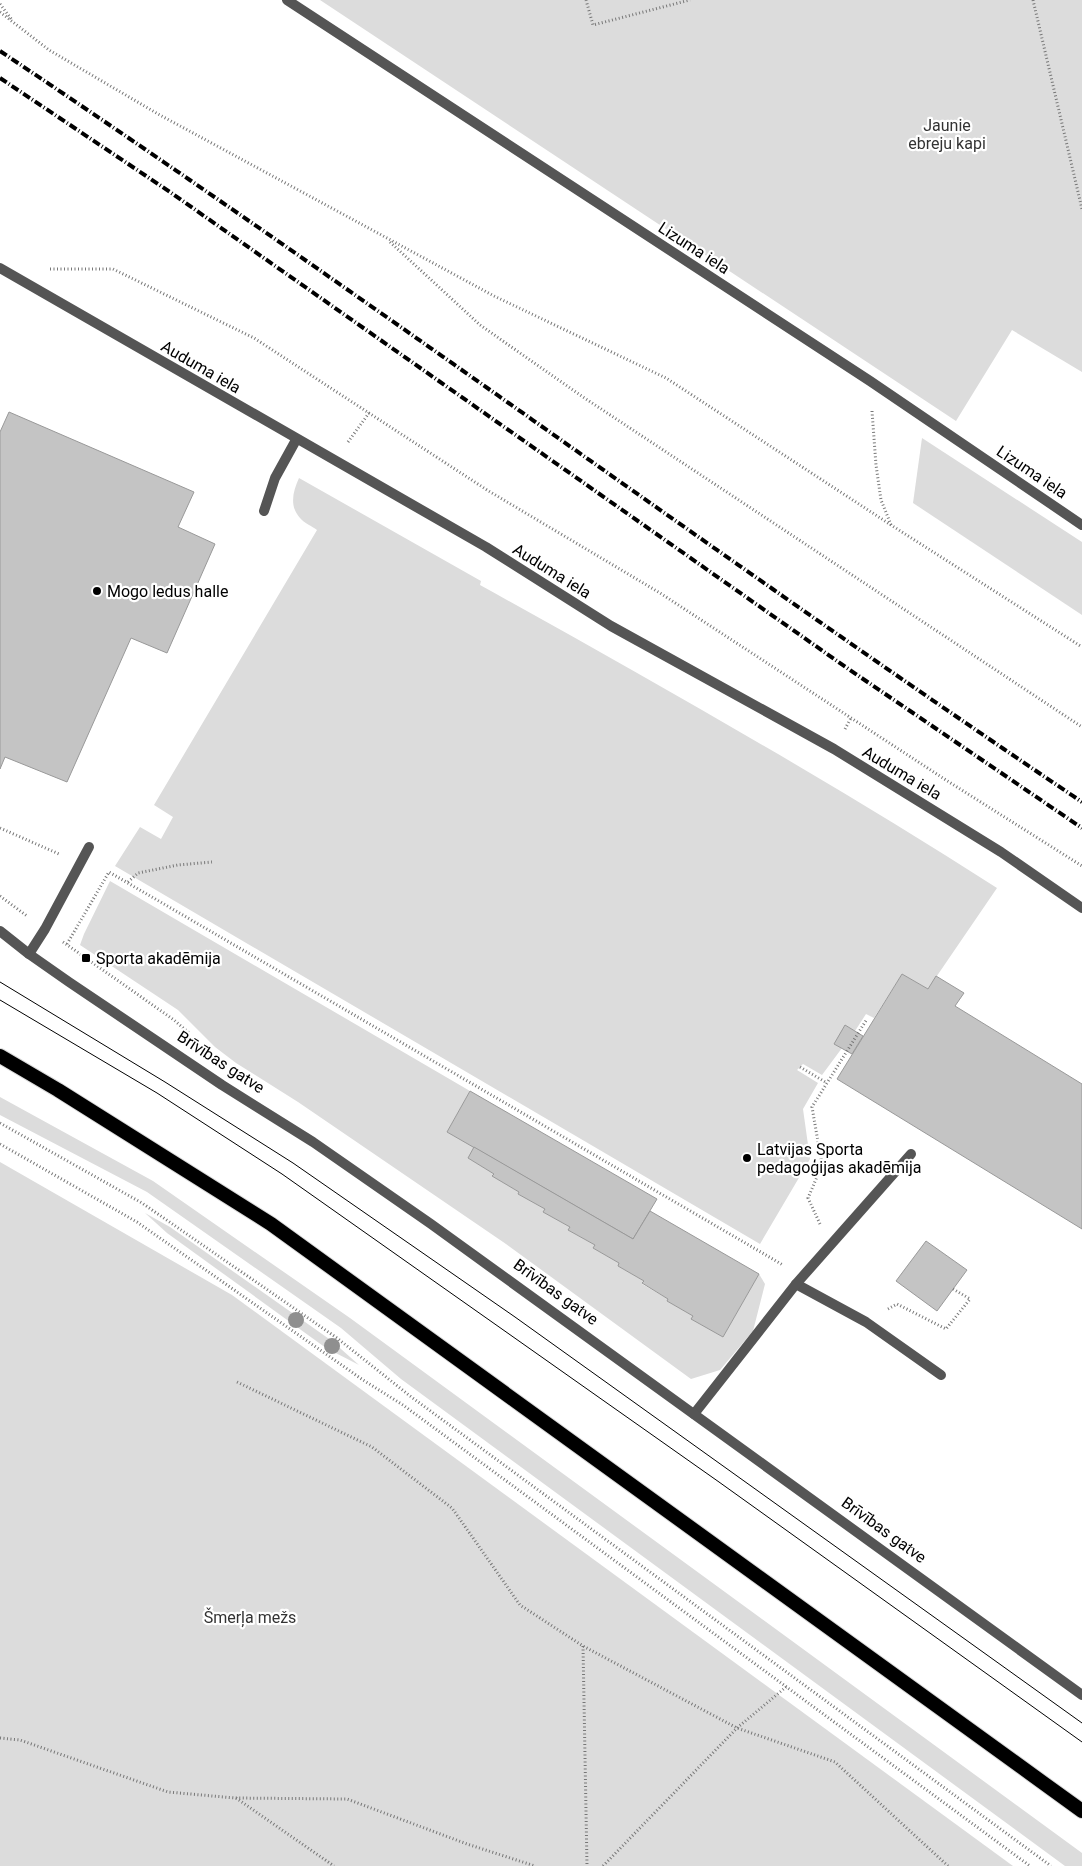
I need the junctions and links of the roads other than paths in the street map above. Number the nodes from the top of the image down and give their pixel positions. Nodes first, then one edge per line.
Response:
1 (288, 0) edge
2 (0, 268) edge
3 (296, 440) junction
4 (264, 512) dead end
5 (1082, 525) edge
6 (89, 847) dead end
7 (1082, 908) edge
8 (0, 931) edge
9 (29, 954) junction
10 (0, 1056) edge
11 (911, 1154) dead end
12 (799, 1280) junction
13 (941, 1375) dead end
14 (694, 1414) junction
15 (1082, 1695) edge
16 (1082, 1811) edge

1 - 5 street, Lizuma iela
2 - 3 street, Auduma iela
3 - 4 street
3 - 7 street, Auduma iela
6 - 9 street
8 - 9 street, Brīvības gatve
9 - 14 street, Brīvības gatve
10 - 16 highway
11 - 12 street
12 - 13 street
12 - 14 street
14 - 15 street, Brīvības gatve

